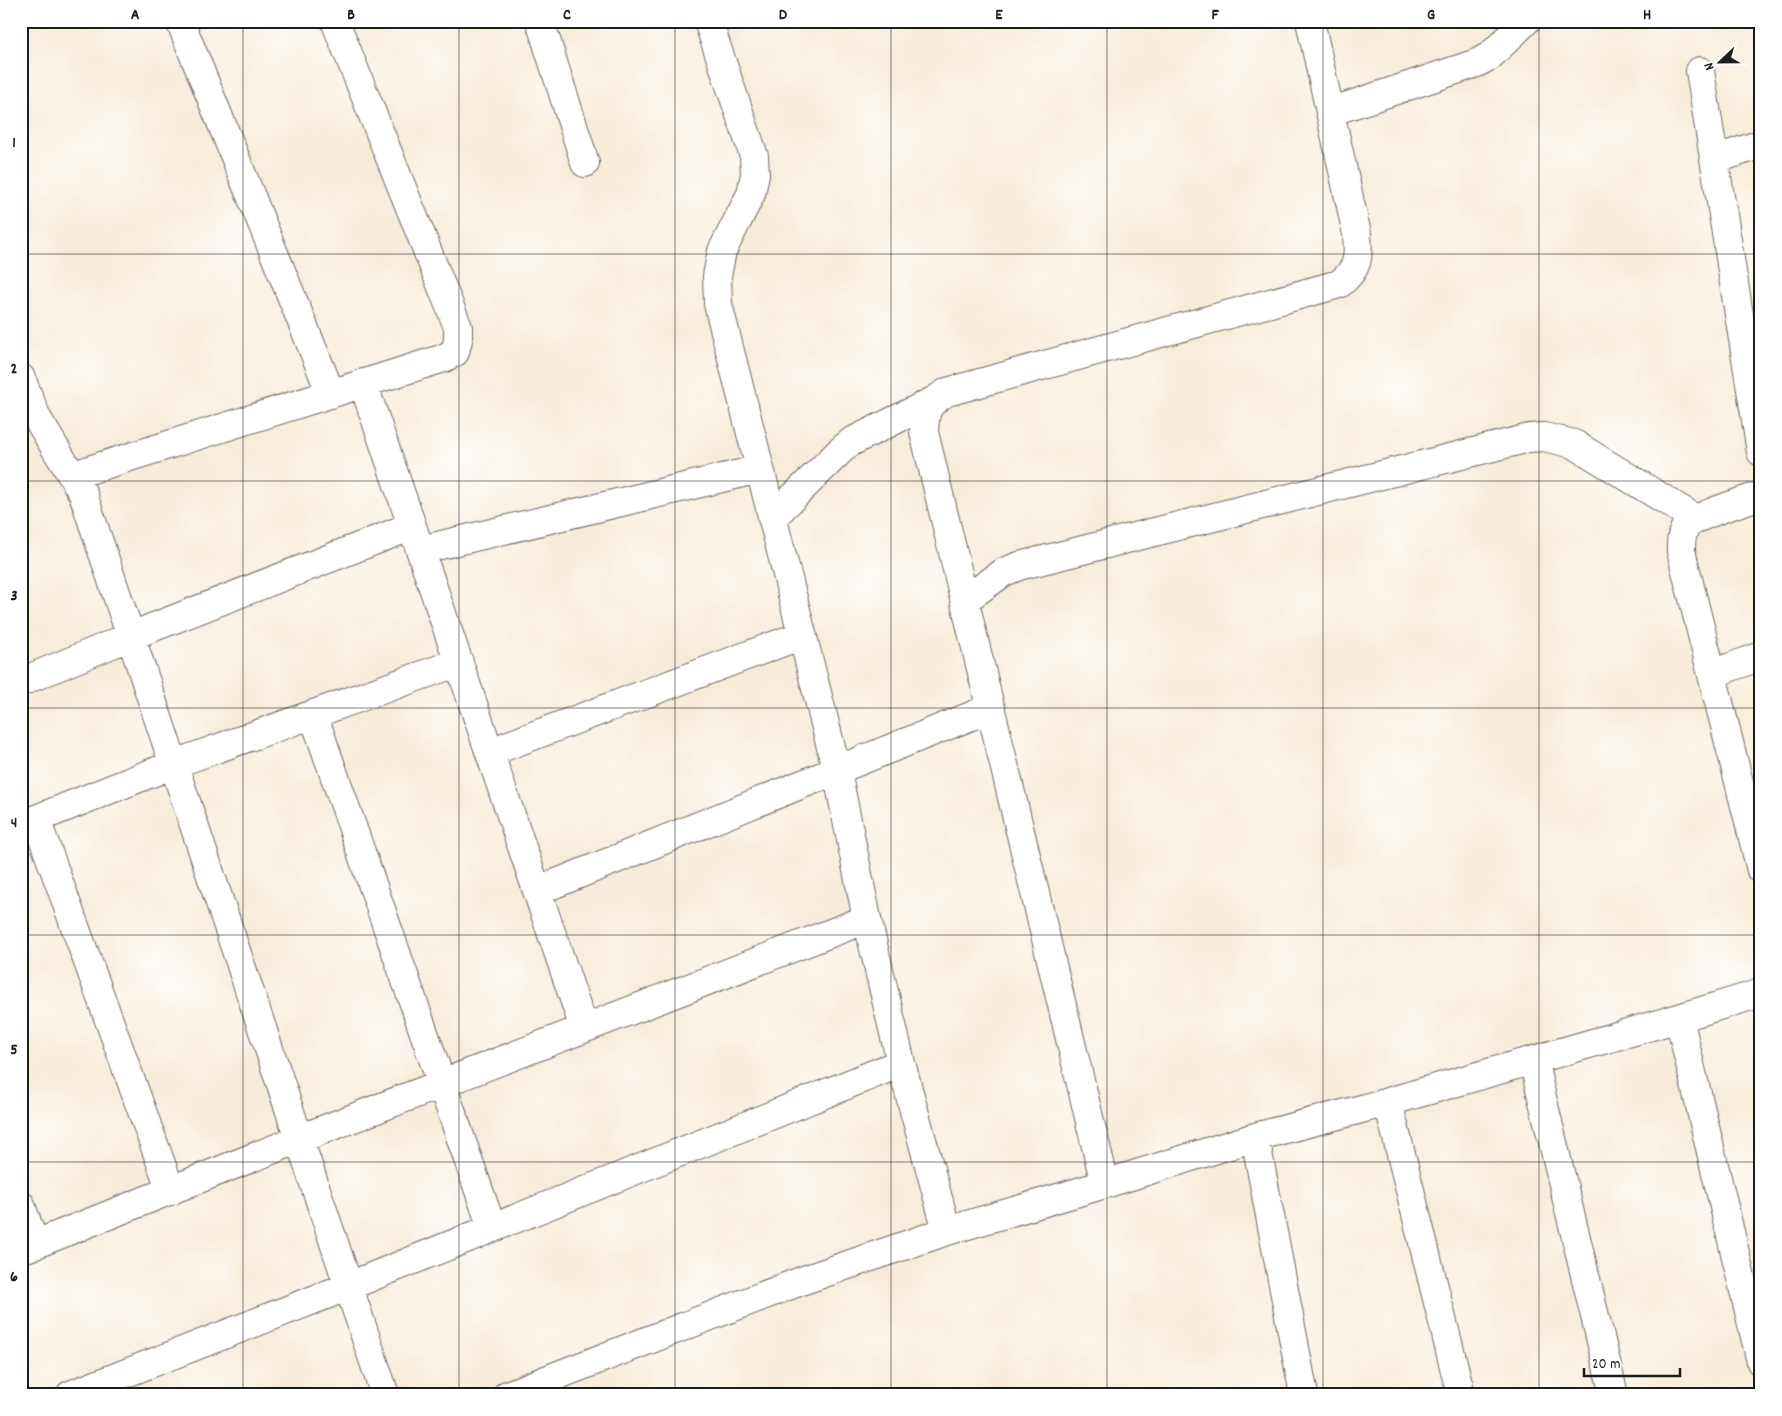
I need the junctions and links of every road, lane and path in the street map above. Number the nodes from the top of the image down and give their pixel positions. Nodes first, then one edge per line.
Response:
1 (180, 21) edge
2 (335, 21) edge
3 (540, 21) edge
4 (708, 21) edge
5 (1310, 21) edge
6 (1526, 21) edge
7 (1700, 71) dead end
8 (1330, 112) junction
9 (1761, 144) edge
10 (1714, 160) junction
11 (585, 163) dead end
12 (21, 378) edge
13 (364, 383) junction
14 (331, 394) junction
15 (933, 400) junction
16 (1761, 452) edge
17 (760, 469) junction
18 (73, 475) junction
19 (1761, 496) edge
20 (772, 518) junction
21 (1696, 519) junction
22 (416, 538) junction
23 (965, 600) junction
24 (802, 635) junction
25 (131, 636) junction
26 (1761, 656) edge
27 (459, 662) junction
28 (1712, 674) junction
29 (21, 682) edge
30 (991, 708) junction
31 (313, 714) junction
32 (490, 752) junction
33 (174, 764) junction
34 (837, 771) junction
35 (29, 822) edge
36 (1761, 870) edge
37 (537, 891) junction
38 (867, 918) junction
39 (1761, 993) edge
40 (1680, 1018) junction
41 (584, 1028) junction
42 (1533, 1060) junction
43 (901, 1063) junction
44 (441, 1084) junction
45 (1388, 1102) junction
46 (1255, 1137) junction
47 (300, 1139) junction
48 (1105, 1184) junction
49 (171, 1191) junction
50 (21, 1205) edge
51 (492, 1228) junction
52 (947, 1231) junction
53 (28, 1248) edge
54 (349, 1286) junction
55 (1761, 1362) edge
56 (70, 1395) edge
57 (385, 1395) edge
58 (507, 1395) edge
59 (1304, 1395) edge
60 (1461, 1395) edge
61 (1614, 1395) edge

1 - 14 street
2 - 13 street
3 - 11 street
4 - 17 street
5 - 8 street
6 - 8 street
7 - 10 street
8 - 15 street
9 - 10 street
10 - 16 street
12 - 18 street
13 - 14 street
13 - 22 street
14 - 18 street
15 - 20 street
15 - 23 street
17 - 20 street
17 - 22 street
18 - 25 street
19 - 21 street
20 - 24 street
21 - 23 street
21 - 28 street
22 - 25 street
22 - 27 street
23 - 30 street
24 - 32 street
24 - 34 street
25 - 29 street
25 - 33 street
26 - 28 street
27 - 31 street
27 - 32 street
28 - 36 street
30 - 34 street
30 - 48 street
31 - 33 street
31 - 44 street
32 - 37 street
33 - 35 street
33 - 47 street
34 - 37 street
34 - 38 street
35 - 49 street
37 - 41 street
38 - 41 street
38 - 43 street
39 - 40 street
40 - 42 street
40 - 55 street
41 - 44 street
42 - 45 street
42 - 61 street
43 - 51 street
43 - 52 street
44 - 47 street
44 - 51 street
45 - 46 street
45 - 60 street
46 - 48 street
46 - 59 street
47 - 49 street
47 - 54 street
48 - 52 street
49 - 53 street
50 - 53 street
51 - 54 street
52 - 58 street
54 - 56 street
54 - 57 street

